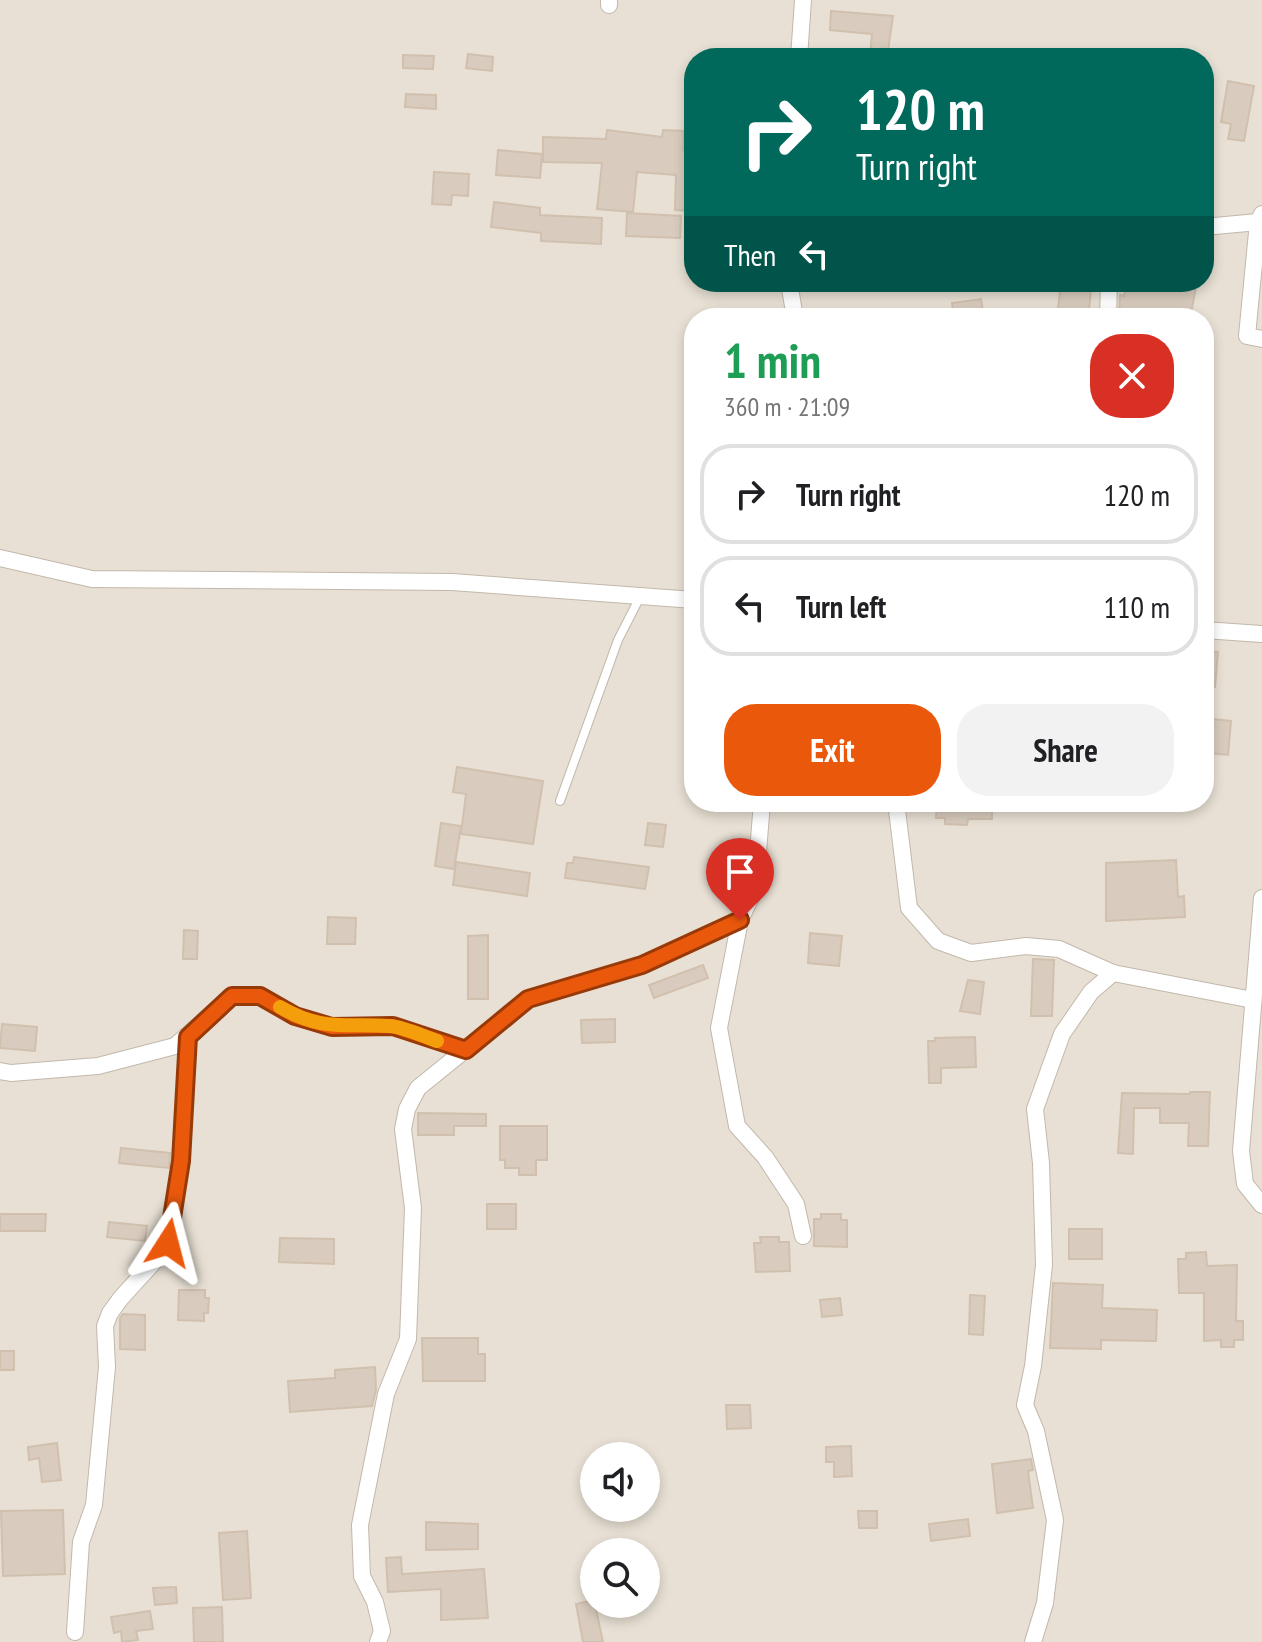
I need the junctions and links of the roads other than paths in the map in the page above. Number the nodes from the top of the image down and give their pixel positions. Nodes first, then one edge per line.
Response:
1 (803, 0) edge
2 (800, 48) edge
3 (1260, 218) edge
4 (1214, 225) edge
5 (1262, 339) edge
6 (0, 558) edge
7 (640, 597) junction
8 (684, 599) edge
9 (1214, 631) edge
10 (1262, 634) edge
11 (560, 801) dead end
12 (761, 812) edge
13 (897, 812) edge
14 (1262, 898) edge
15 (740, 920) junction
16 (1113, 973) junction
17 (1253, 1000) junction
18 (188, 1037) junction
19 (466, 1050) junction
20 (0, 1071) edge
21 (1262, 1205) edge
22 (803, 1236) dead end
23 (75, 1632) dead end
24 (378, 1642) edge
25 (1033, 1642) edge

1 - 2 street
3 - 4 street
3 - 5 street
6 - 7 street
7 - 8 street
7 - 11 lane
9 - 10 street
12 - 15 street
13 - 16 street
14 - 17 street
15 - 19 street
15 - 22 street
16 - 17 street
16 - 25 street
17 - 21 street
18 - 19 street
18 - 20 street
18 - 23 street
19 - 24 street

